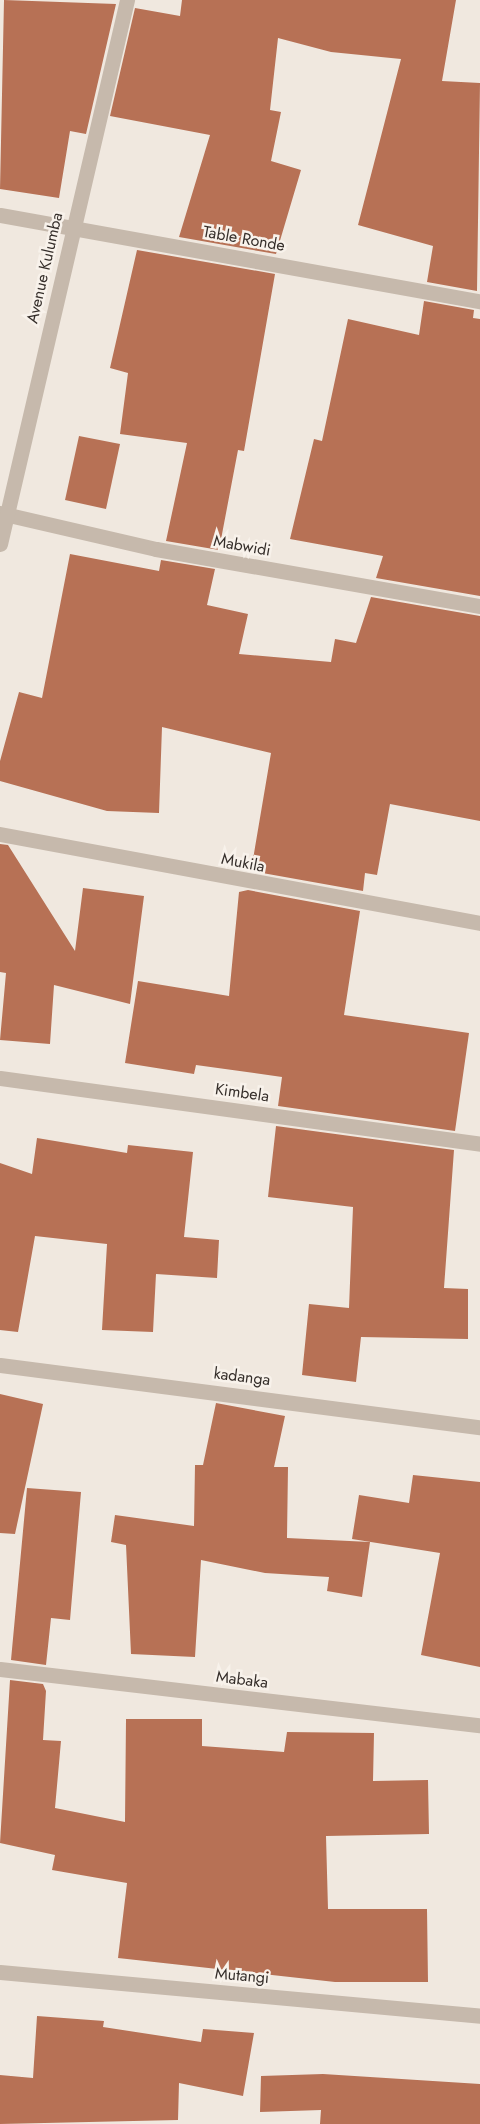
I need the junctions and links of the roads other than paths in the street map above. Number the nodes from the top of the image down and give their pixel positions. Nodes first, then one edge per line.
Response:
1 (127, 0) edge
2 (0, 215) edge
3 (73, 226) junction
4 (480, 301) edge
5 (3, 514) edge
6 (0, 544) edge
7 (480, 606) edge
8 (0, 834) edge
9 (480, 923) edge
10 (0, 1078) edge
11 (480, 1144) edge
12 (0, 1365) edge
13 (480, 1427) edge
14 (0, 1669) edge
15 (480, 1725) edge
16 (0, 1972) edge
17 (480, 2016) edge

1 - 3 street, Avenue Kulumba
2 - 3 street, Table Ronde
3 - 4 street, Table Ronde
3 - 5 street, Avenue Kulumba
5 - 6 street, Avenue Kulumba
5 - 7 street, Mabwidi
8 - 9 street, Mukila
10 - 11 street, Kimbela
12 - 13 street, kadanga
14 - 15 street, Mabaka
16 - 17 street, Mutangi

